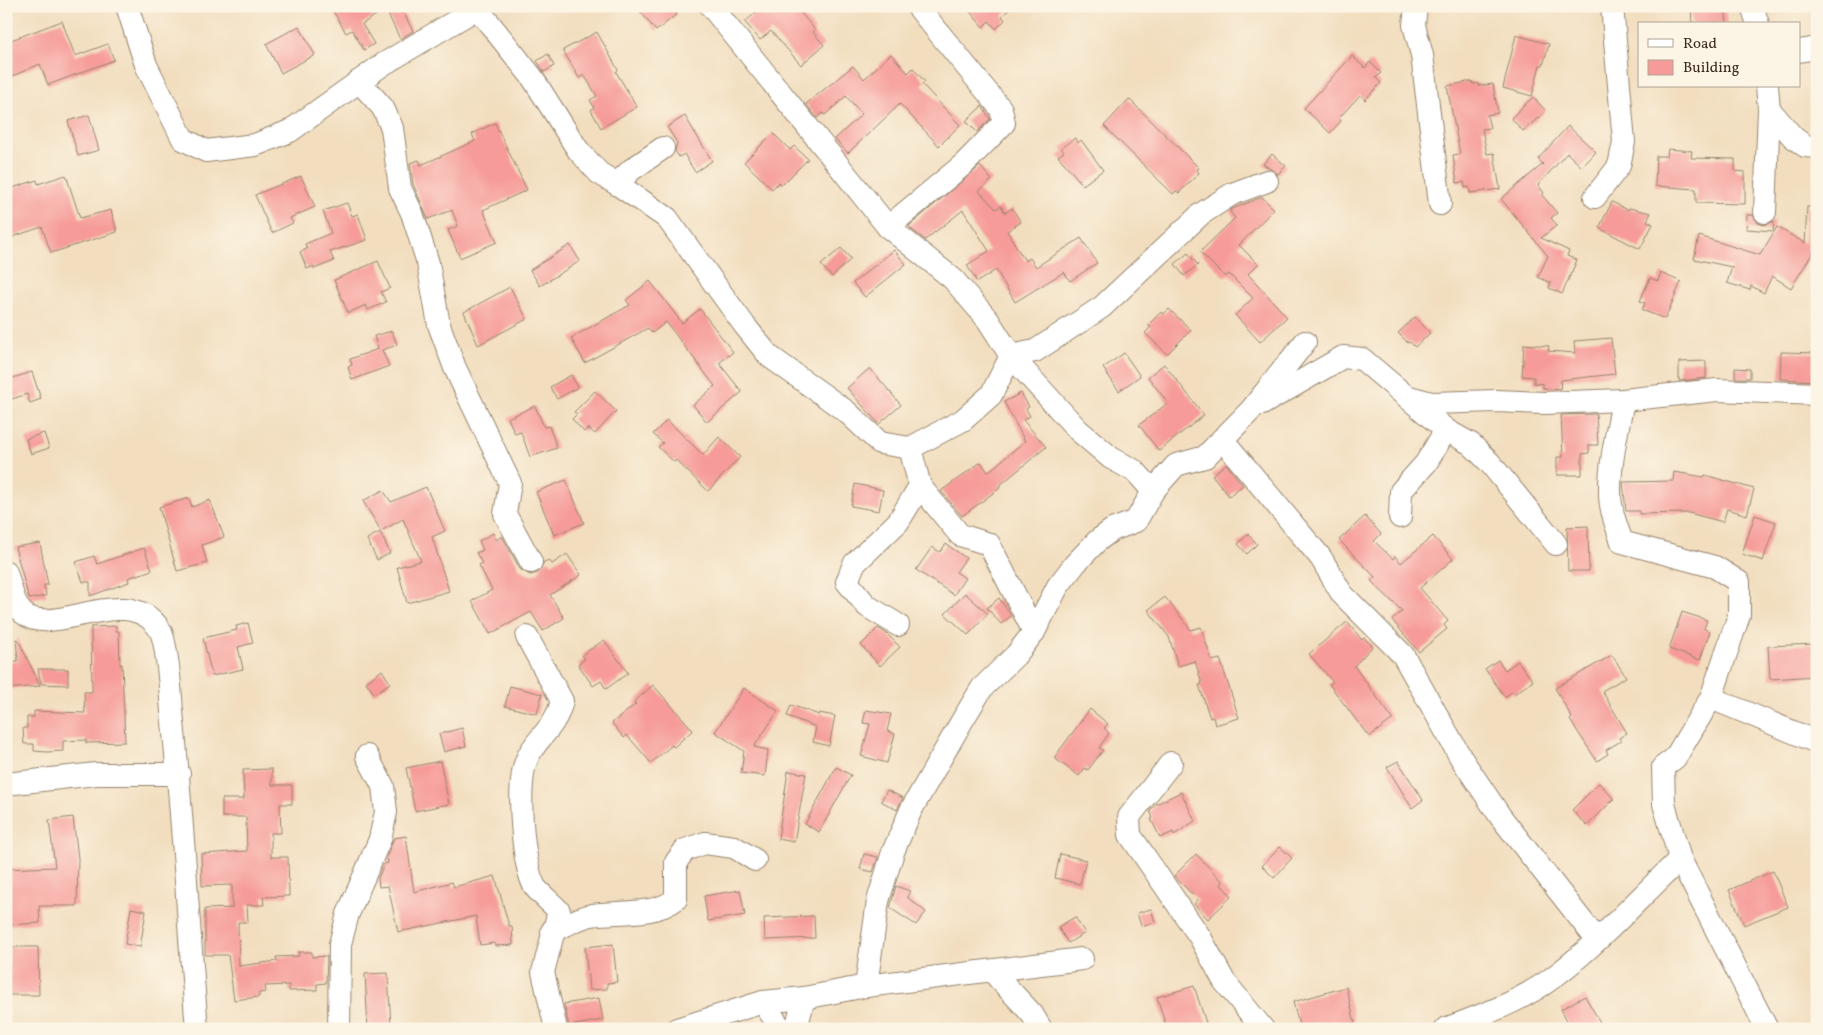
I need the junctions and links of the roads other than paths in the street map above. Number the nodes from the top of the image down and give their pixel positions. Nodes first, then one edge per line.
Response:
1 (127, 6) edge
2 (711, 6) edge
3 (917, 6) edge
4 (1416, 6) edge
5 (1612, 6) edge
6 (1752, 6) edge
7 (479, 8) edge
8 (1757, 22) edge
9 (1817, 48) edge
10 (1800, 51) edge
11 (359, 81) junction
12 (1767, 88) edge
13 (1769, 109) junction
14 (1817, 147) edge
15 (663, 148) dead end
16 (1267, 181) dead end
17 (617, 184) junction
18 (1595, 197) dead end
19 (1440, 204) dead end
20 (1764, 212) dead end
21 (888, 227) junction
22 (1305, 342) dead end
23 (1011, 356) junction
24 (1817, 394) edge
25 (1406, 396) junction
26 (1623, 400) junction
27 (1251, 410) junction
28 (1446, 430) junction
29 (1222, 439) junction
30 (910, 448) junction
31 (920, 486) junction
32 (1153, 492) junction
33 (1400, 517) dead end
34 (1556, 544) dead end
35 (531, 562) dead end
36 (6, 572) edge
37 (898, 625) dead end
38 (1034, 632) junction
39 (527, 636) dead end
40 (1712, 698) junction
41 (1817, 742) edge
42 (367, 756) dead end
43 (1171, 762) dead end
44 (179, 774) junction
45 (6, 784) edge
46 (1680, 859) junction
47 (755, 860) dead end
48 (552, 931) junction
49 (1597, 940) junction
50 (1082, 959) dead end
51 (992, 971) junction
52 (866, 986) junction
53 (804, 998) junction
54 (764, 1002) junction
55 (197, 1029) edge
56 (339, 1029) edge
57 (556, 1029) edge
58 (677, 1029) edge
59 (781, 1029) edge
60 (796, 1029) edge
61 (1042, 1029) edge
62 (1263, 1029) edge
63 (1445, 1029) edge
64 (1767, 1029) edge

1 - 11 street
2 - 21 street
3 - 21 street
4 - 19 street
5 - 18 street
6 - 8 street
7 - 11 street
7 - 17 street
9 - 10 street
11 - 35 street
12 - 13 street
13 - 14 street
13 - 20 street
15 - 17 street
16 - 23 street
17 - 30 street
21 - 23 street
22 - 27 street
23 - 30 street
23 - 32 street
24 - 26 street
25 - 26 street
25 - 27 street
25 - 28 street
26 - 40 street
27 - 29 street
28 - 33 street
28 - 34 street
29 - 32 street
29 - 49 street
30 - 31 street
31 - 37 street
31 - 38 street
32 - 38 street
36 - 44 street
38 - 52 street
39 - 48 street
40 - 41 street
40 - 46 street
42 - 56 street
43 - 62 street
44 - 45 street
44 - 55 street
46 - 49 street
46 - 64 street
47 - 48 street
48 - 57 street
49 - 63 street
50 - 51 street
51 - 52 street
51 - 61 street
52 - 53 street
53 - 54 street
53 - 60 street
54 - 58 street
54 - 59 street

